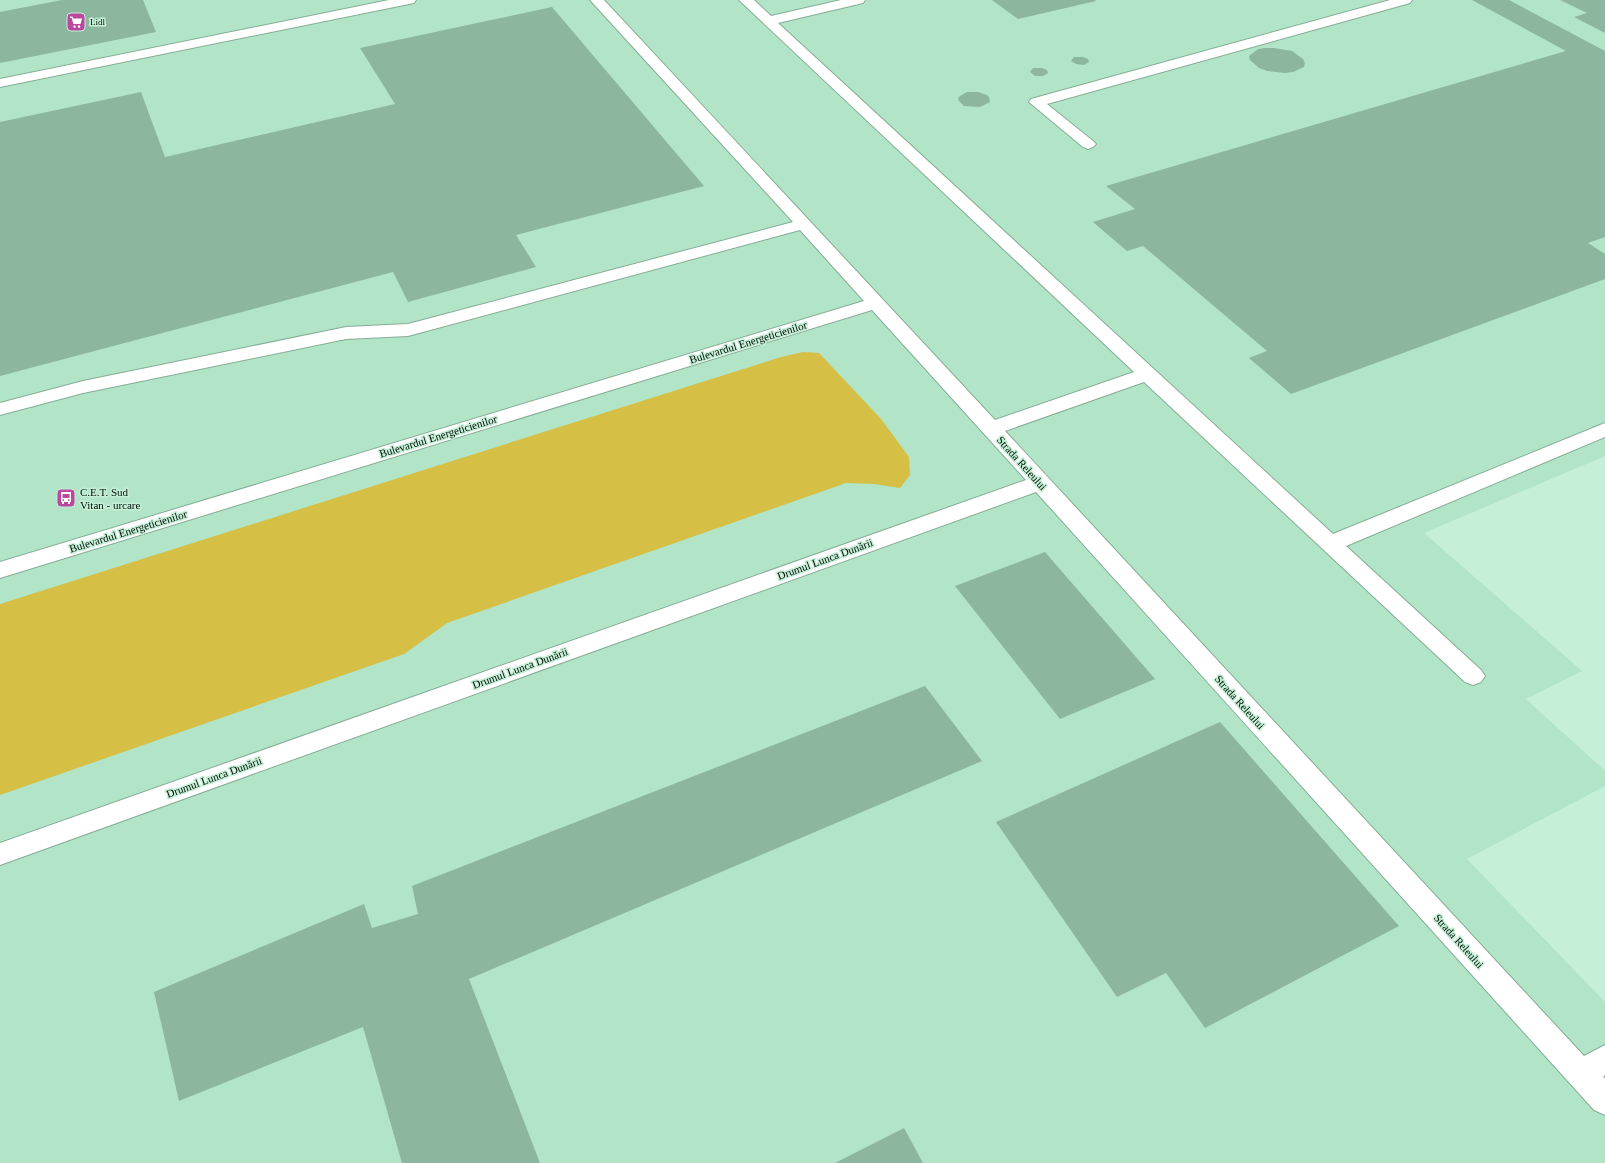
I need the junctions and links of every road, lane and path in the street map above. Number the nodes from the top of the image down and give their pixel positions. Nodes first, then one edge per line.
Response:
1 (409, 0) edge
2 (597, 0) edge
3 (746, 0) edge
4 (858, 0) edge
5 (1404, 0) edge
6 (768, 21) junction
7 (0, 83) edge
8 (1088, 144) dead end
9 (804, 224) junction
10 (876, 303) junction
11 (1147, 374) junction
12 (0, 408) edge
13 (991, 429) junction
14 (1605, 430) edge
15 (1039, 483) junction
16 (1330, 544) junction
17 (0, 570) edge
18 (1473, 676) dead end
19 (0, 854) edge
20 (1605, 1059) edge
21 (1581, 1074) junction
22 (1605, 1100) edge

1 - 7 street
2 - 9 street, Strada Releului
3 - 6 street
4 - 6 street
5 - 8 street
6 - 11 street
9 - 10 street, Strada Releului
9 - 12 street
10 - 13 street, Strada Releului
10 - 17 street, Bulevardul Energeticienilor
11 - 13 street
11 - 16 street
13 - 15 street, Strada Releului
14 - 16 street
15 - 19 street, Drumul Lunca Dunării
15 - 21 street, Strada Releului
16 - 18 street
20 - 21 street
21 - 22 street, Strada Releului

